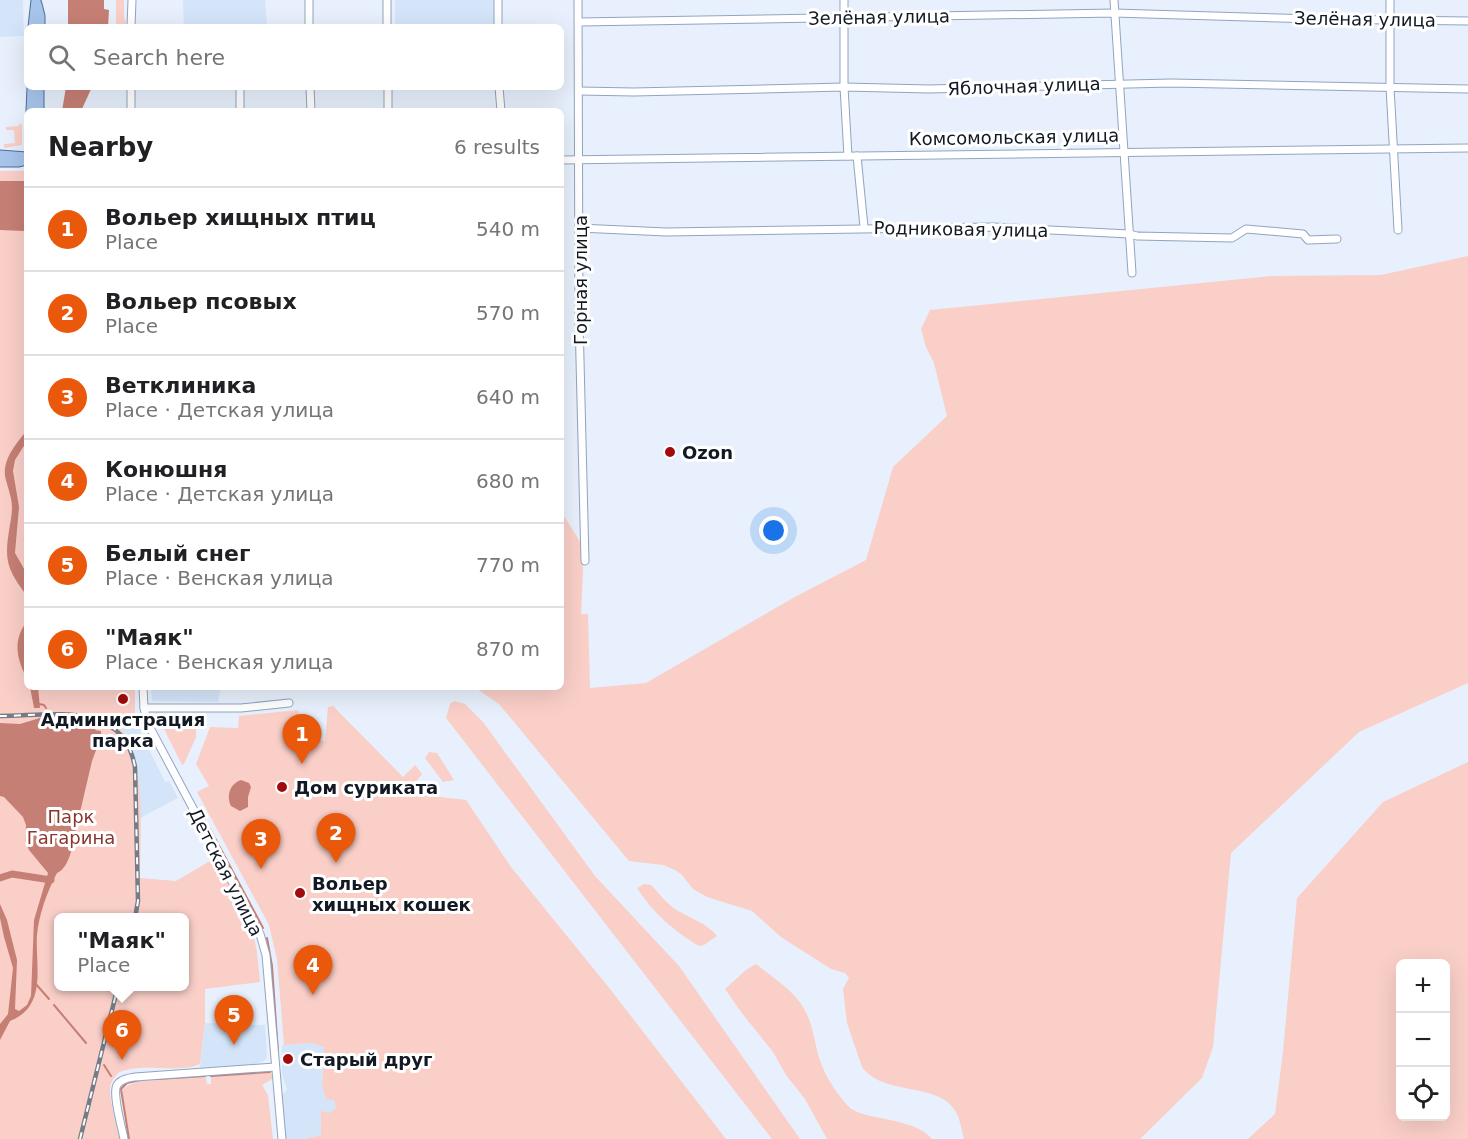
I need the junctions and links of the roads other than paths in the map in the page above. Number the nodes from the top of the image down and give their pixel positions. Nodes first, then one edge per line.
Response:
1 (132, 0) edge
2 (309, 0) edge
3 (387, 0) edge
4 (498, 0) edge
5 (578, 0) edge
6 (844, 0) edge
7 (1114, 0) edge
8 (1390, 0) edge
9 (36, 1) edge
10 (1114, 14) junction
11 (844, 18) junction
12 (1390, 19) junction
13 (1468, 21) edge
14 (579, 22) junction
15 (33, 24) edge
16 (40, 24) edge
17 (131, 24) edge
18 (309, 24) edge
19 (387, 24) edge
20 (498, 24) edge
21 (1118, 84) junction
22 (844, 87) junction
23 (1390, 87) junction
24 (1468, 89) edge
25 (32, 90) edge
26 (39, 90) edge
27 (131, 90) edge
28 (240, 90) edge
29 (310, 90) edge
30 (388, 90) edge
31 (499, 90) edge
32 (579, 91) junction
33 (32, 108) edge
34 (39, 108) edge
35 (131, 108) edge
36 (240, 108) edge
37 (310, 108) edge
38 (388, 108) edge
39 (501, 108) edge
40 (1468, 148) edge
41 (1393, 150) junction
42 (1123, 153) junction
43 (0, 155) edge
44 (848, 156) junction
45 (857, 156) junction
46 (24, 158) edge
47 (24, 160) edge
48 (564, 160) edge
49 (579, 160) junction
50 (0, 162) edge
51 (579, 228) junction
52 (864, 228) junction
53 (1398, 230) dead end
54 (1129, 234) junction
55 (1337, 239) dead end
56 (1132, 273) dead end
57 (585, 561) dead end
58 (143, 690) edge
59 (289, 703) dead end
60 (144, 708) junction
61 (275, 1067) junction
62 (124, 1139) edge
63 (282, 1139) edge

1 - 17 street
2 - 18 street
3 - 19 street
4 - 20 street
5 - 14 street, Горная улица
6 - 11 street
7 - 10 street
8 - 12 street
9 - 15 main road
9 - 16 main road
10 - 11 street, Зелёная улица
10 - 12 street, Зелёная улица
10 - 21 street
11 - 14 street, Зелёная улица
11 - 22 street
12 - 13 street, Зелёная улица
12 - 23 street
14 - 32 street, Горная улица
21 - 22 street, Яблочная улица
21 - 23 street, Яблочная улица
21 - 42 street
22 - 32 street, Яблочная улица
22 - 44 street
23 - 24 street, Яблочная улица
23 - 41 street
25 - 33 main road
26 - 34 main road
27 - 35 street
28 - 36 street
29 - 37 street
30 - 38 street
31 - 39 street
32 - 49 street, Горная улица
40 - 41 street, Комсомольская улица
41 - 42 street, Комсомольская улица
41 - 53 street
42 - 45 street, Комсомольская улица
42 - 54 street
43 - 46 main road
44 - 45 street, Комсомольская улица
44 - 49 street, Комсомольская улица
45 - 52 street
47 - 50 main road
48 - 49 street, Комсомольская улица
49 - 51 street, Горная улица
51 - 52 street, Родниковая улица
51 - 57 street, Горная улица
52 - 54 street, Родниковая улица
54 - 55 street, Родниковая улица
54 - 56 street
58 - 60 street, Детская улица
59 - 60 street
60 - 61 street, Детская улица
61 - 62 street
61 - 63 street, Детская улица

